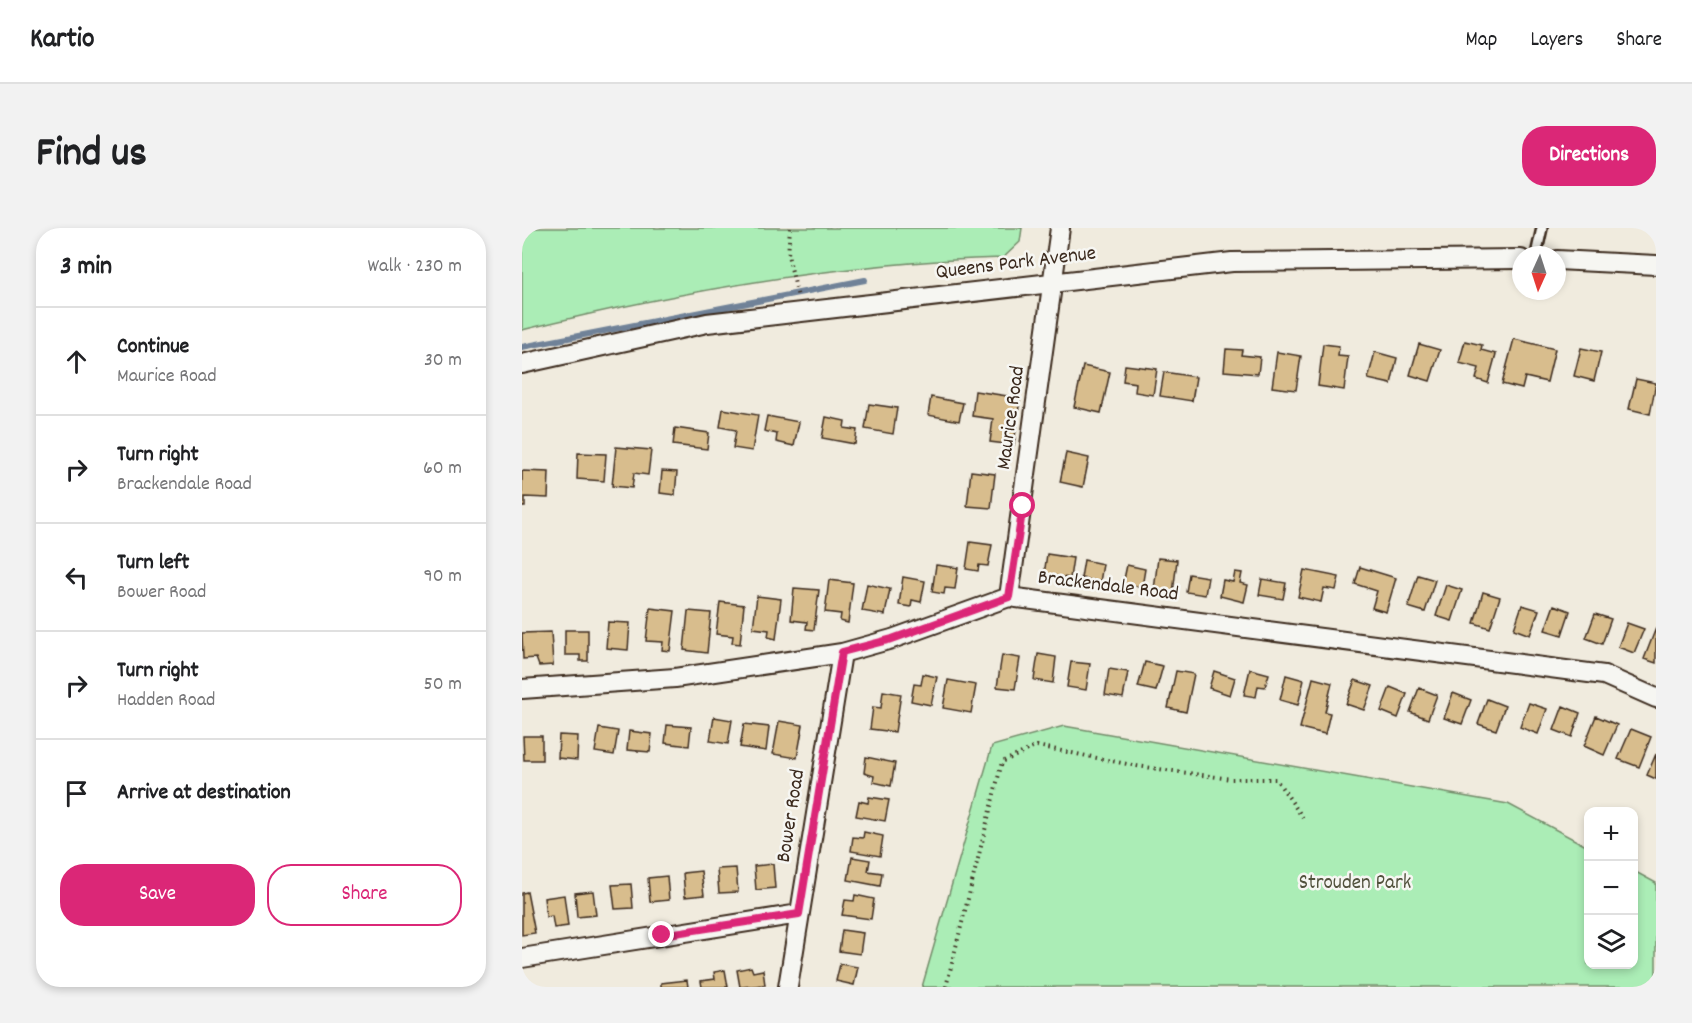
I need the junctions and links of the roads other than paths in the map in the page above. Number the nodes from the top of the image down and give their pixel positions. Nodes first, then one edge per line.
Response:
1 (1060, 228) edge
2 (1542, 228) edge
3 (1538, 246) edge
4 (1512, 259) edge
5 (1566, 260) edge
6 (1656, 265) edge
7 (1054, 281) junction
8 (522, 364) edge
9 (1009, 597) junction
10 (842, 652) junction
11 (522, 689) edge
12 (1656, 698) edge
13 (799, 914) junction
14 (522, 958) edge
15 (788, 987) edge

1 - 7 street, Maurice Road
2 - 3 lane
4 - 7 street, Queens Park Avenue
5 - 6 street
7 - 8 street, Queens Park Avenue
7 - 9 street, Maurice Road
9 - 10 street, Brackendale Road
9 - 12 street, Brackendale Road
10 - 11 street, Brackendale Road
10 - 13 street, Bower Road
13 - 14 street
13 - 15 street, Bower Road

